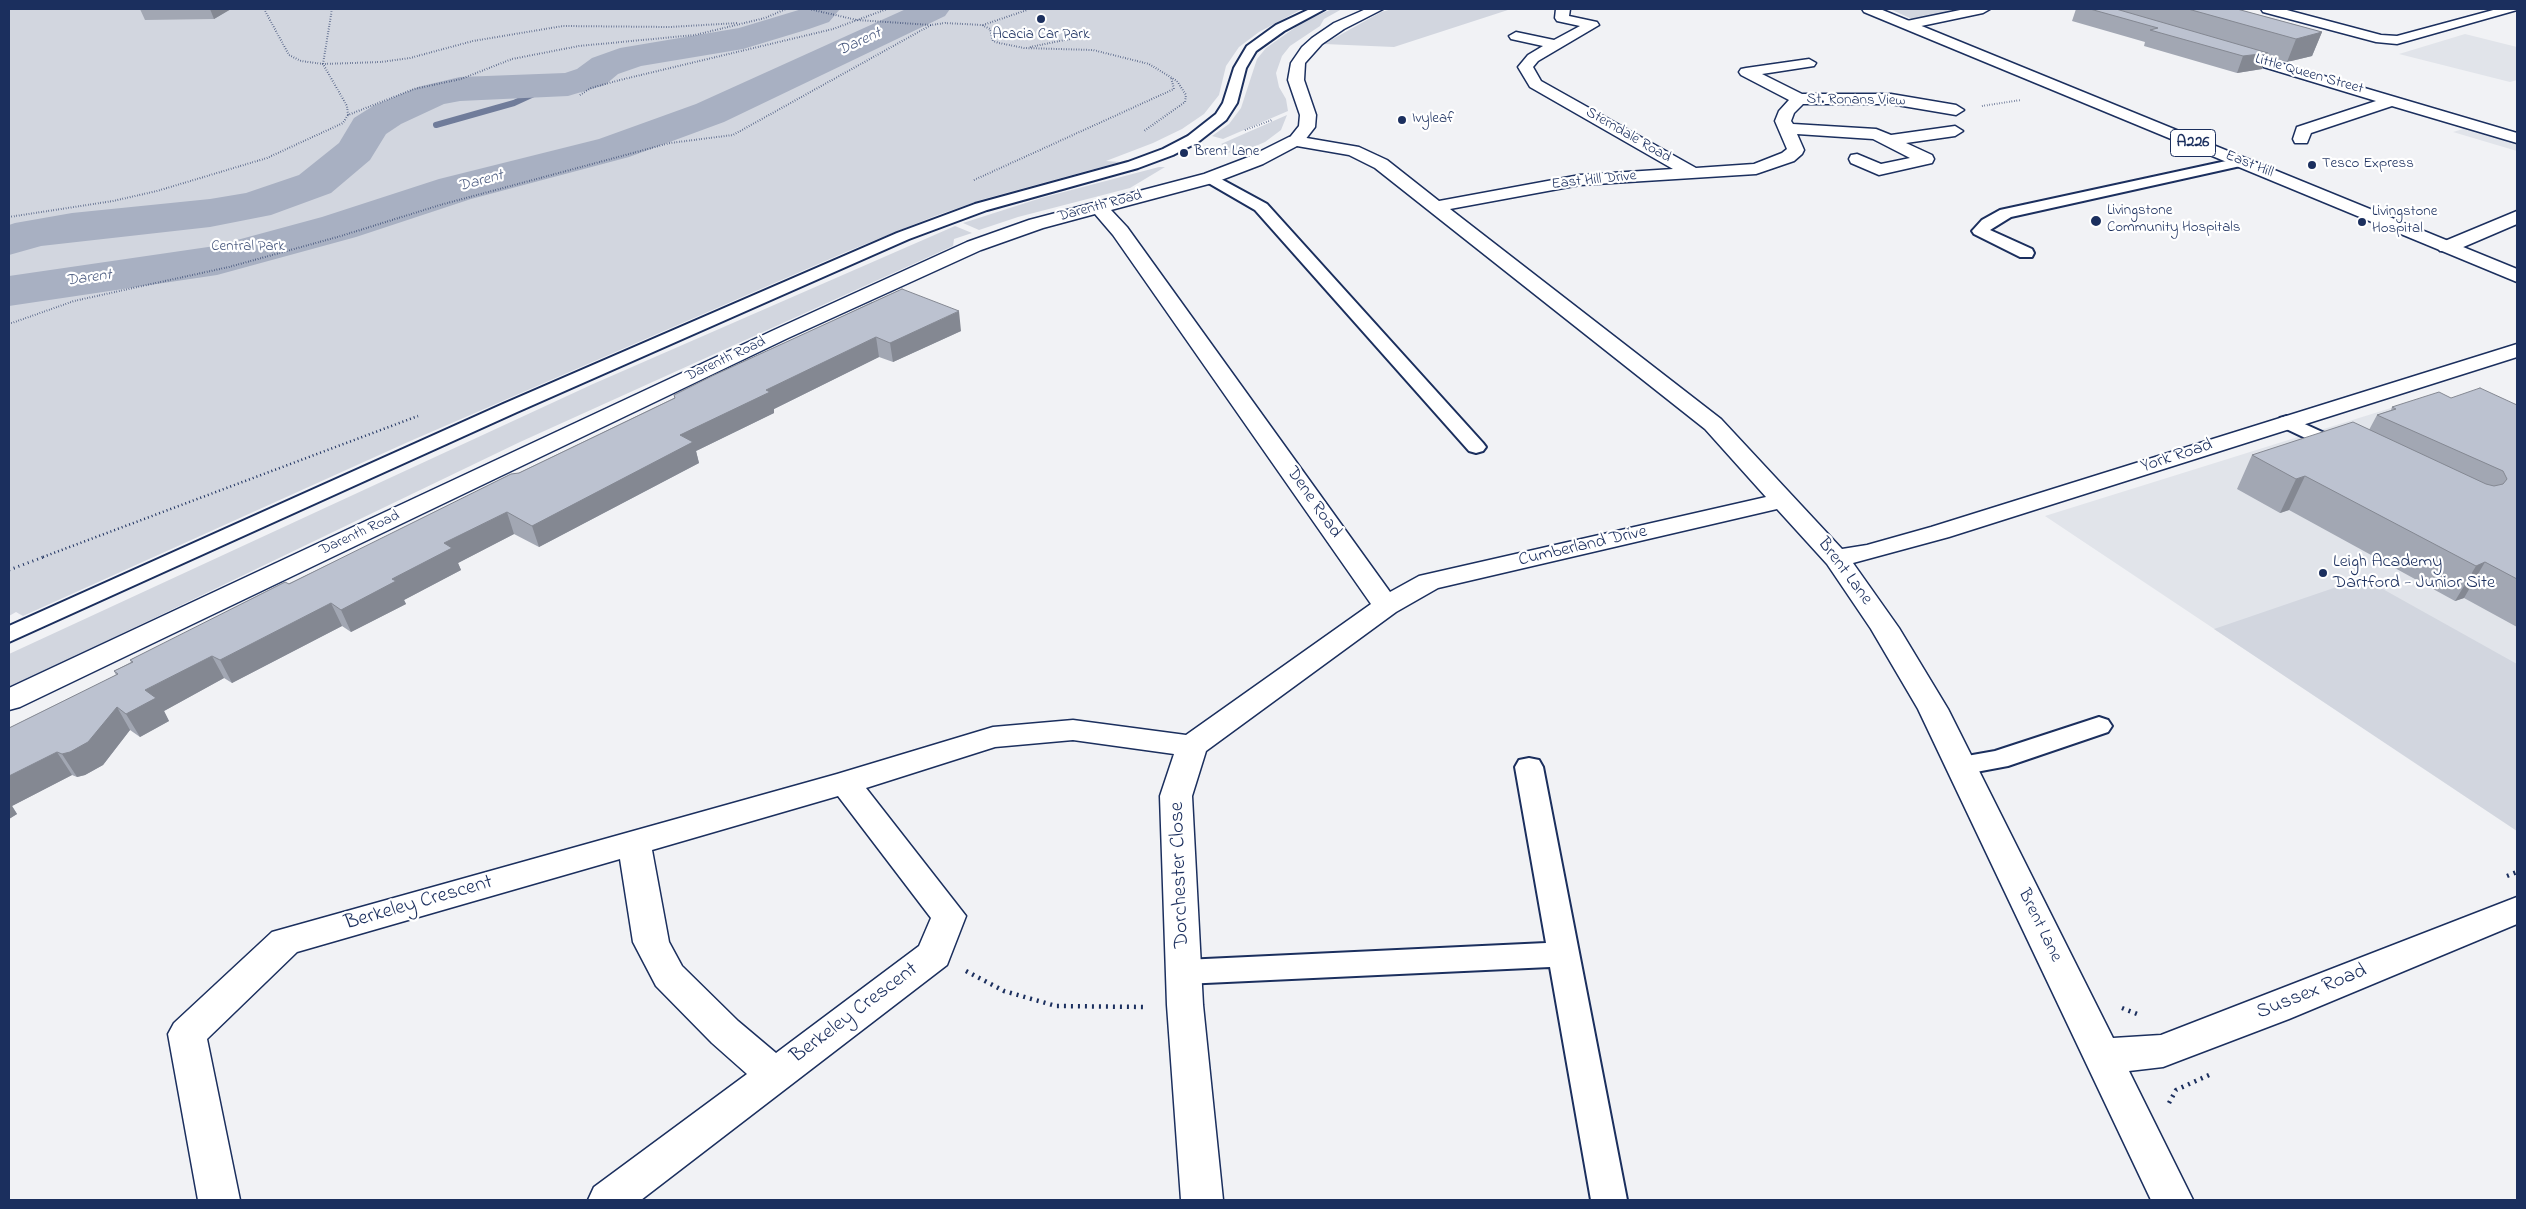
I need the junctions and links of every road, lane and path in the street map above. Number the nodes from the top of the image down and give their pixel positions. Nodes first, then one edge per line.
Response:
1 (264, 9) edge
2 (332, 9) edge
3 (786, 9) edge
4 (809, 9) edge
5 (887, 9) edge
6 (1319, 9) edge
7 (1376, 9) edge
8 (1563, 9) edge
9 (1869, 9) edge
10 (1983, 9) edge
11 (2268, 9) edge
12 (2510, 9) edge
13 (1027, 10) dead end
14 (857, 20) junction
15 (746, 22) junction
16 (931, 25) junction
17 (982, 25) junction
18 (1907, 25) junction
19 (1090, 35) dead end
20 (1516, 36) dead end
21 (1556, 46) junction
22 (1024, 48) junction
23 (2216, 48) edge
24 (1534, 58) junction
25 (1557, 61) dead end
26 (1809, 63) dead end
27 (323, 64) junction
28 (1171, 78) junction
29 (2071, 93) junction
30 (580, 95) dead end
31 (1799, 99) junction
32 (2394, 100) junction
33 (1956, 110) joint
34 (348, 115) junction
35 (2340, 118) junction
36 (2366, 125) dead end
37 (1788, 129) junction
38 (1955, 131) dead end
39 (1140, 134) dead end
40 (2517, 138) edge
41 (2301, 139) dead end
42 (1888, 140) junction
43 (1295, 141) junction
44 (1857, 159) dead end
45 (2240, 162) junction
46 (1004, 167) junction
47 (1756, 169) joint
48 (1009, 170) dead end
49 (1692, 173) junction
50 (1210, 178) junction
51 (968, 183) dead end
52 (1099, 207) junction
53 (1434, 207) junction
54 (9, 217) edge
55 (2517, 218) edge
56 (2447, 247) junction
57 (2026, 253) dead end
58 (2517, 276) edge
59 (9, 324) edge
60 (2517, 350) edge
61 (426, 413) dead end
62 (2286, 422) junction
63 (1476, 447) dead end
64 (2362, 458) edge
65 (1785, 500) junction
66 (1836, 558) junction
67 (9, 570) edge
68 (1386, 606) junction
69 (9, 635) edge
70 (9, 700) edge
71 (2099, 726) dead end
72 (1192, 746) junction
73 (1960, 766) junction
74 (1529, 767) dead end
75 (845, 783) junction
76 (634, 843) junction
77 (2517, 872) edge
78 (2500, 879) dead end
79 (2517, 910) edge
80 (1563, 954) junction
81 (934, 955) junction
82 (1184, 989) junction
83 (2116, 1004) dead end
84 (2145, 1015) dead end
85 (2101, 1054) junction
86 (2216, 1071) dead end
87 (775, 1075) junction
88 (2170, 1108) dead end
89 (219, 1200) edge
90 (609, 1200) edge
91 (1202, 1200) edge
92 (1608, 1200) edge
93 (2172, 1200) edge

1 - 27 path
2 - 27 path
3 - 15 path
4 - 14 path
5 - 14 path
6 - 69 lane
7 - 43 street
8 - 21 street
9 - 18 street, East Hill / A226
10 - 18 street
11 - 12 street
13 - 17 path
14 - 16 path
14 - 30 path
15 - 27 path
15 - 34 path
16 - 17 path
16 - 59 path
17 - 22 path
18 - 29 street, East Hill / A226
19 - 22 path
20 - 21 street
21 - 24 street
22 - 28 path
23 - 32 street, Little Queen Street
24 - 25 street
24 - 49 street, Sterndale Road
26 - 31 street
27 - 34 path
28 - 39 path
28 - 46 path
29 - 33 path
29 - 45 street, East Hill / A226
31 - 33 street, St. Ronans View
31 - 37 street, St. Ronans View
32 - 35 street, Little Queen Street
32 - 40 street, Little Queen Street
34 - 54 path
35 - 36 street, Little Queen Street
35 - 41 street, Little Queen Street
37 - 42 street
37 - 47 street, St. Ronans View
38 - 42 street
42 - 44 street
43 - 50 street, Darenth Road
43 - 53 street, Brent Lane
45 - 56 street, East Hill / A226
45 - 57 lane
46 - 48 path
46 - 51 path
47 - 49 street, East Hill Drive
49 - 53 street, East Hill Drive
50 - 52 street, Darenth Road
50 - 63 lane
52 - 68 street, Dene Road
52 - 70 street, Darenth Road
53 - 65 street, Brent Lane
55 - 56 street
56 - 58 street, East Hill / A226
60 - 62 street, York Road
61 - 67 path
62 - 64 lane
62 - 66 street, York Road
65 - 66 street, Brent Lane
65 - 68 street, Cumberland Drive
66 - 73 street, Brent Lane
68 - 72 street
71 - 73 lane
72 - 75 street, Berkeley Crescent
72 - 82 street, Dorchester Close
73 - 85 street, Brent Lane
74 - 80 lane
75 - 76 street, Berkeley Crescent
75 - 81 street, Berkeley Crescent
76 - 87 street
76 - 89 street, Berkeley Crescent
77 - 78 path
79 - 85 street, Sussex Road
80 - 82 lane
80 - 92 lane
81 - 82 path
81 - 87 street, Berkeley Crescent
82 - 91 street, Dorchester Close
83 - 84 path
85 - 93 street, Brent Lane
86 - 88 path
87 - 90 street, Berkeley Crescent

